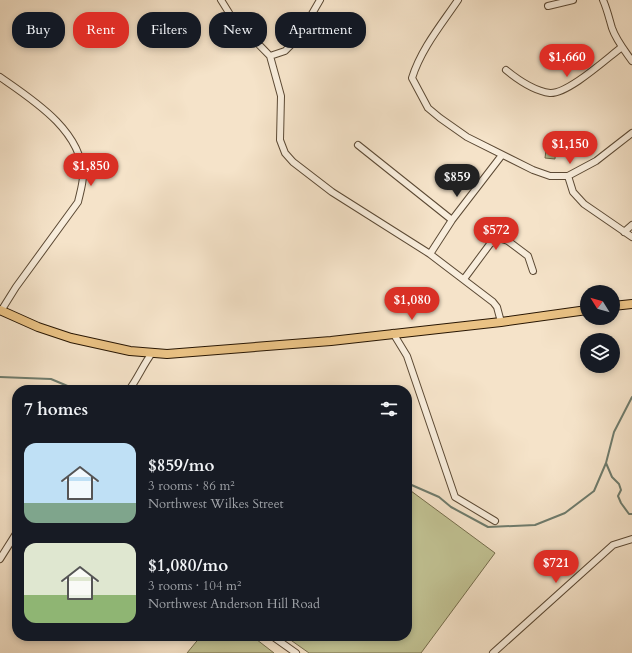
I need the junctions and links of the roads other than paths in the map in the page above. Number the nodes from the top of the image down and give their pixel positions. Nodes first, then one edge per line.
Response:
1 (221, 0) edge
2 (320, 0) edge
3 (458, 0) edge
4 (573, 0) edge
5 (603, 0) edge
6 (548, 6) dead end
7 (622, 47) junction
8 (270, 56) junction
9 (632, 61) edge
10 (506, 70) dead end
11 (0, 77) edge
12 (632, 133) edge
13 (358, 145) dead end
14 (502, 155) junction
15 (568, 176) junction
16 (452, 220) junction
17 (632, 225) edge
18 (624, 232) junction
19 (632, 238) edge
20 (430, 254) junction
21 (533, 271) dead end
22 (464, 279) junction
23 (632, 304) edge
24 (620, 305) edge
25 (1, 311) edge
26 (580, 311) edge
27 (501, 322) junction
28 (393, 333) junction
29 (152, 354) junction
30 (133, 385) edge
31 (495, 521) dead end
32 (632, 539) edge
33 (12, 540) edge
34 (0, 559) edge
35 (279, 641) edge
36 (296, 653) edge
37 (493, 653) edge

1 - 8 street
2 - 8 street
3 - 14 street
4 - 6 street
5 - 7 street
7 - 9 street
7 - 10 street
8 - 20 street
11 - 25 street
12 - 15 street
13 - 16 street
14 - 15 street
14 - 16 street
15 - 18 street
16 - 20 street
17 - 18 street
18 - 19 street
20 - 22 street
21 - 22 street
22 - 27 street
23 - 24 main road
25 - 29 main road
26 - 27 main road
27 - 28 main road
28 - 29 main road
28 - 31 street
29 - 30 street
32 - 37 street
33 - 34 street
35 - 36 street

